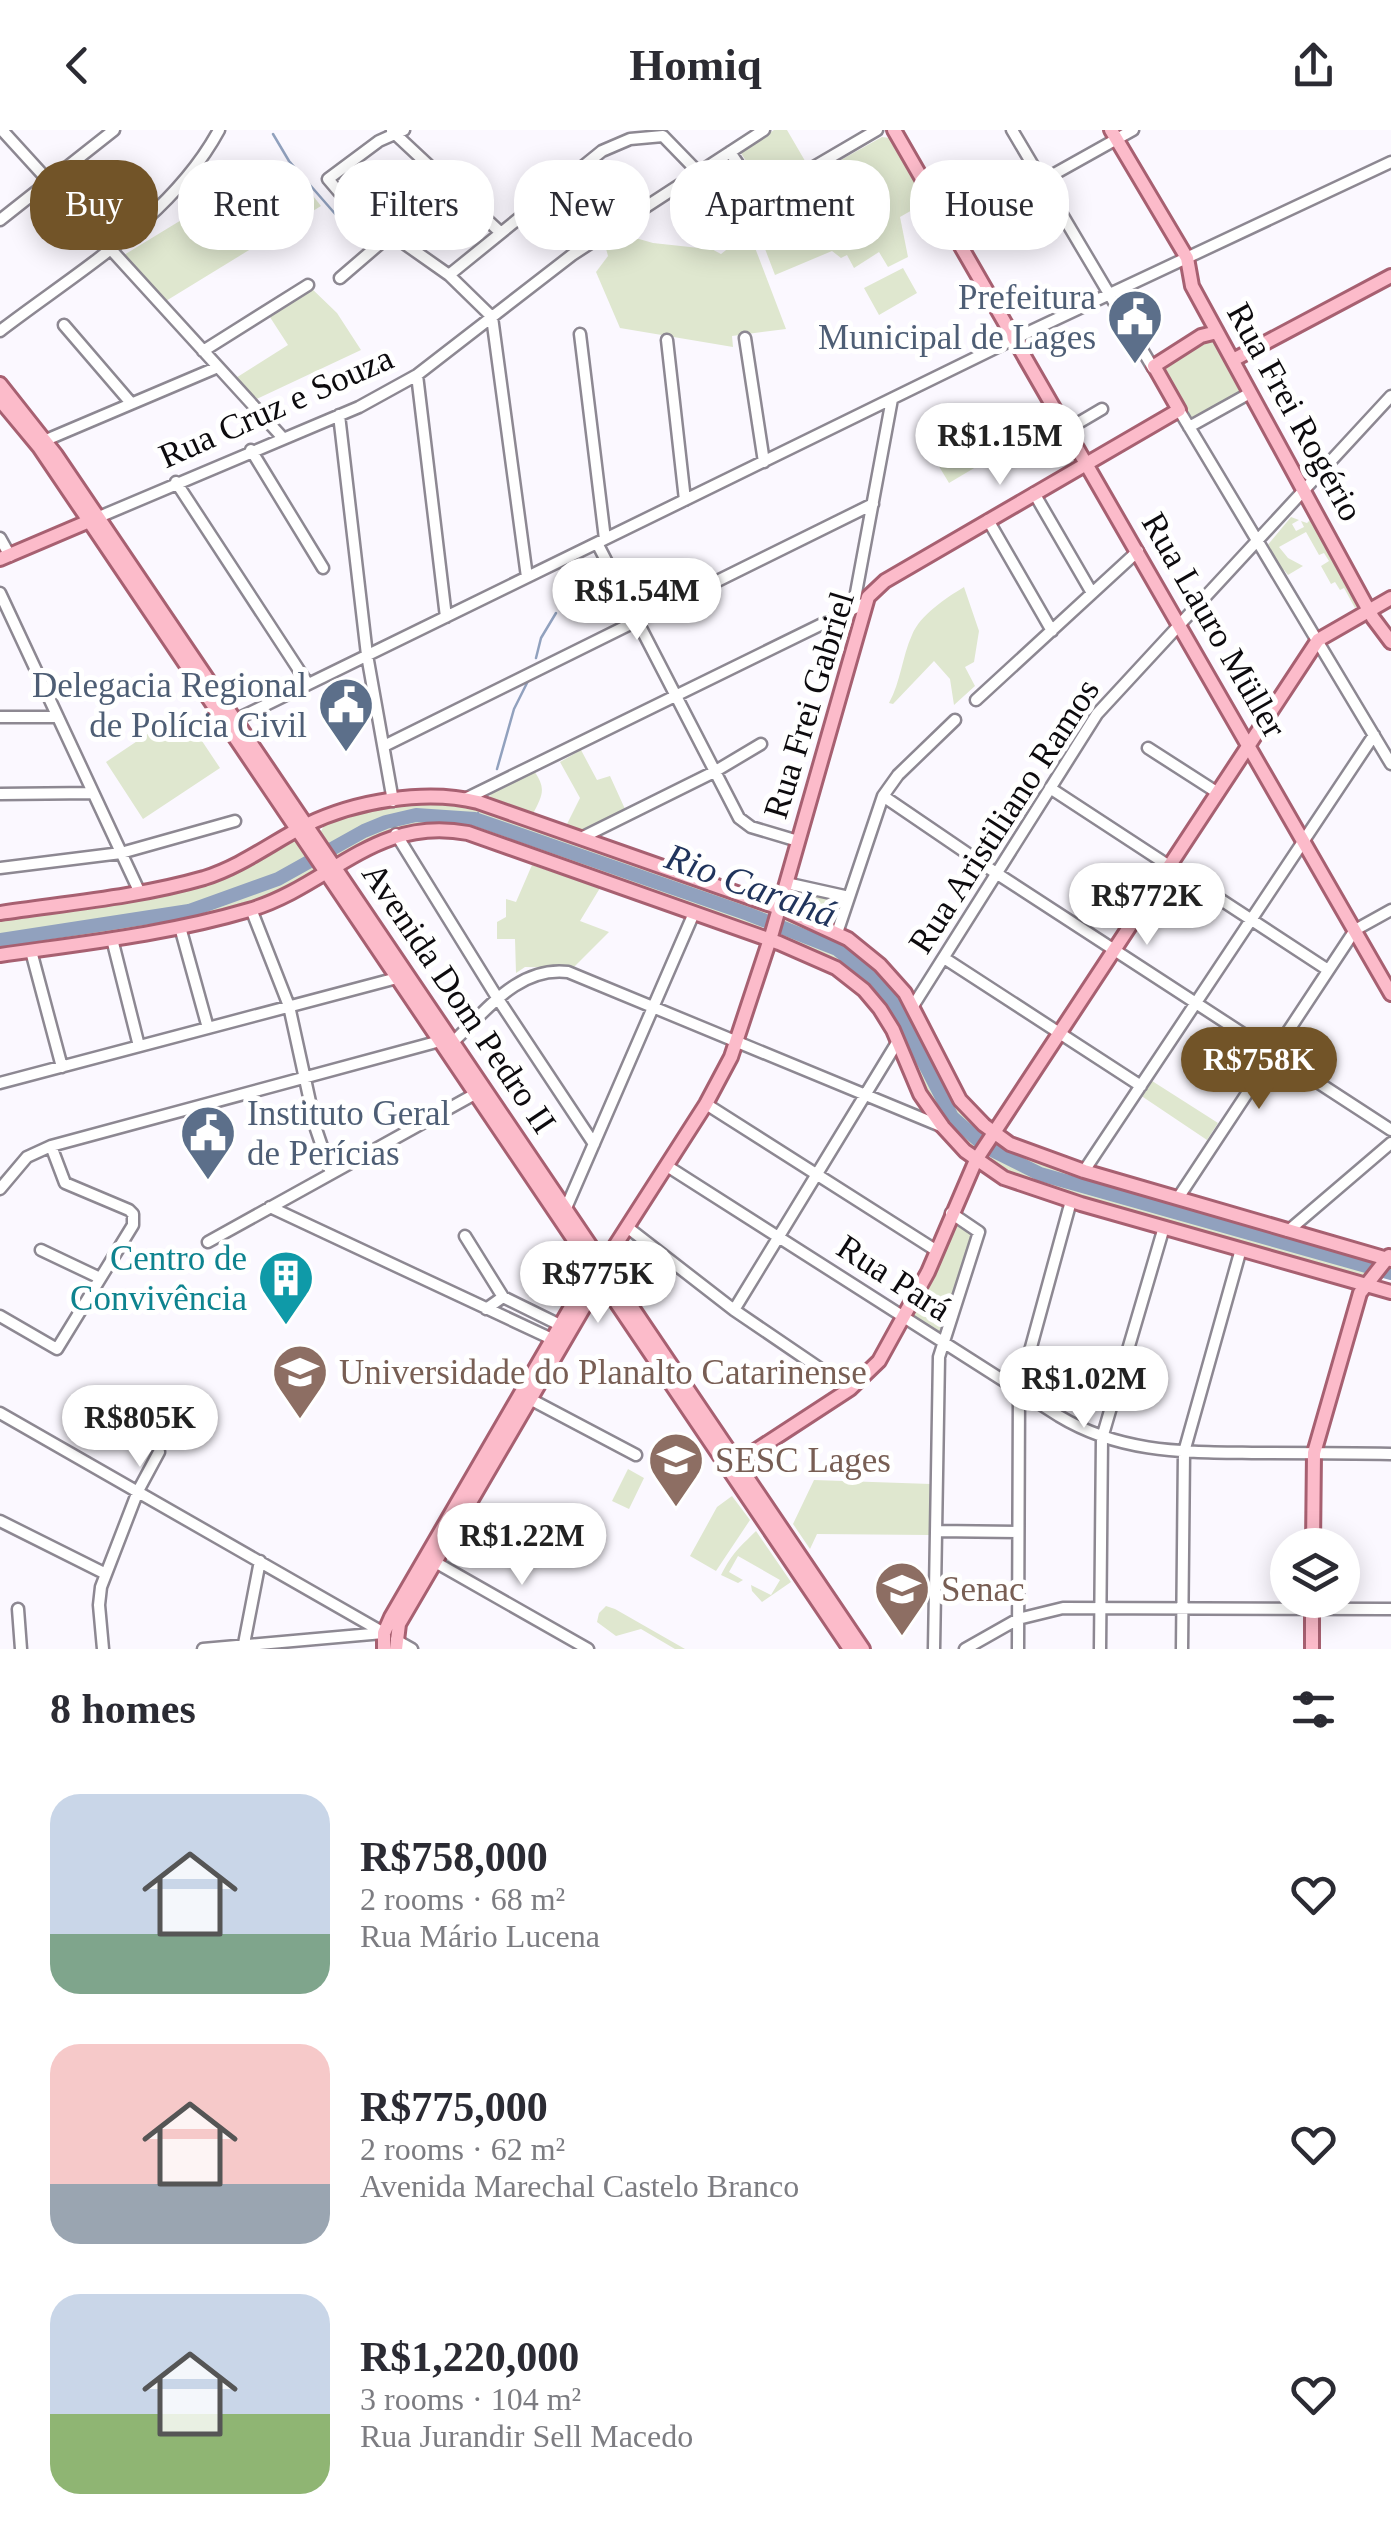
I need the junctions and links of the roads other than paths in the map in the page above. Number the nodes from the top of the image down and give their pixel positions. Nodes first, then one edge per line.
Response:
1 (2, 130) edge
2 (114, 130) edge
3 (220, 130) edge
4 (764, 130) edge
5 (877, 130) edge
6 (894, 130) edge
7 (1012, 130) edge
8 (1133, 130) edge
9 (397, 131) edge
10 (627, 134) edge
11 (1114, 135) edge
12 (730, 152) junction
13 (76, 160) edge
14 (354, 160) edge
15 (686, 160) edge
16 (717, 160) edge
17 (912, 160) edge
18 (1030, 160) edge
19 (30, 161) edge
20 (1391, 162) edge
21 (1069, 164) edge
22 (670, 190) edge
23 (30, 197) edge
24 (158, 205) edge
25 (0, 220) edge
26 (1069, 228) edge
27 (500, 232) junction
28 (106, 250) edge
29 (111, 250) edge
30 (373, 250) edge
31 (413, 250) edge
32 (965, 250) edge
33 (1187, 258) junction
34 (449, 274) junction
35 (1391, 276) edge
36 (340, 278) dead end
37 (308, 285) dead end
38 (1108, 295) junction
39 (492, 317) junction
40 (64, 325) dead end
41 (0, 331) edge
42 (1217, 332) junction
43 (580, 334) dead end
44 (745, 338) dead end
45 (1016, 338) junction
46 (667, 340) dead end
47 (203, 350) junction
48 (1232, 360) junction
49 (218, 367) junction
50 (1154, 368) junction
51 (417, 374) junction
52 (0, 384) edge
53 (1250, 393) junction
54 (1391, 396) edge
55 (892, 399) junction
56 (0, 400) edge
57 (132, 404) junction
58 (1102, 409) dead end
59 (1179, 410) junction
60 (338, 414) junction
61 (1189, 427) junction
62 (1068, 429) junction
63 (282, 437) junction
64 (46, 440) junction
65 (251, 450) junction
66 (1086, 461) junction
67 (764, 462) junction
68 (176, 482) junction
69 (1304, 490) junction
70 (1034, 492) junction
71 (685, 500) junction
72 (873, 504) junction
73 (94, 519) junction
74 (988, 520) junction
75 (0, 538) edge
76 (1258, 540) junction
77 (601, 541) junction
78 (1138, 552) junction
79 (5, 558) edge
80 (323, 568) dead end
81 (860, 570) junction
82 (527, 577) junction
83 (879, 585) junction
84 (0, 593) edge
85 (1092, 593) junction
86 (1391, 598) edge
87 (859, 606) junction
88 (1370, 611) junction
89 (446, 617) junction
90 (637, 621) junction
91 (1179, 624) junction
92 (1052, 630) junction
93 (1318, 640) junction
94 (1391, 642) edge
95 (367, 655) junction
96 (308, 684) junction
97 (675, 696) junction
98 (976, 700) dead end
99 (58, 716) junction
100 (0, 717) edge
101 (234, 720) junction
102 (955, 720) dead end
103 (1374, 735) junction
104 (761, 744) dead end
105 (384, 746) junction
106 (1249, 746) junction
107 (1148, 748) dead end
108 (1391, 764) edge
109 (714, 772) junction
110 (1050, 788) junction
111 (1218, 793) junction
112 (0, 794) edge
113 (94, 794) junction
114 (884, 796) junction
115 (466, 799) junction
116 (393, 801) junction
117 (235, 821) dead end
118 (302, 828) junction
119 (396, 834) junction
120 (582, 838) junction
121 (798, 841) junction
122 (1304, 841) junction
123 (121, 852) junction
124 (1170, 866) junction
125 (328, 867) junction
126 (0, 868) edge
127 (996, 873) junction
128 (786, 884) junction
129 (140, 893) junction
130 (849, 897) junction
131 (251, 910) junction
132 (1391, 910) edge
133 (778, 911) junction
134 (0, 913) edge
135 (694, 913) junction
136 (1252, 920) junction
137 (180, 927) junction
138 (1354, 930) junction
139 (837, 933) junction
140 (771, 937) junction
141 (112, 939) junction
142 (1114, 950) junction
143 (30, 951) junction
144 (0, 955) edge
145 (944, 958) junction
146 (1328, 970) junction
147 (397, 978) junction
148 (1391, 994) edge
149 (498, 999) junction
150 (1196, 1003) junction
151 (288, 1006) junction
152 (913, 1006) junction
153 (653, 1007) junction
154 (208, 1028) junction
155 (1060, 1033) junction
156 (898, 1041) junction
157 (446, 1042) junction
158 (737, 1042) junction
159 (139, 1046) junction
160 (1273, 1054) junction
161 (62, 1066) junction
162 (304, 1078) junction
163 (0, 1083) edge
164 (1141, 1086) junction
165 (475, 1094) junction
166 (865, 1095) junction
167 (706, 1104) junction
168 (943, 1127) junction
169 (1391, 1130) edge
170 (992, 1137) junction
171 (1391, 1142) edge
172 (594, 1144) junction
173 (51, 1146) junction
174 (978, 1158) junction
175 (667, 1166) junction
176 (1084, 1171) junction
177 (331, 1173) junction
178 (816, 1174) junction
179 (0, 1189) edge
180 (1178, 1198) junction
181 (1071, 1200) junction
182 (270, 1207) junction
183 (566, 1208) junction
184 (951, 1213) junction
185 (627, 1226) junction
186 (1164, 1227) junction
187 (1288, 1231) junction
188 (465, 1236) dead end
189 (778, 1237) junction
190 (208, 1242) dead end
191 (1242, 1249) junction
192 (42, 1250) dead end
193 (937, 1251) junction
194 (1387, 1259) edge
195 (600, 1269) junction
196 (100, 1278) junction
197 (1366, 1282) junction
198 (1391, 1292) edge
199 (503, 1297) junction
200 (486, 1308) junction
201 (734, 1310) junction
202 (0, 1316) edge
203 (904, 1317) junction
204 (559, 1335) junction
205 (943, 1342) junction
206 (850, 1390) junction
207 (1020, 1390) junction
208 (530, 1399) junction
209 (0, 1413) edge
210 (1102, 1438) junction
211 (160, 1452) dead end
212 (1184, 1452) junction
213 (1314, 1453) junction
214 (636, 1454) dead end
215 (1391, 1454) edge
216 (731, 1464) junction
217 (138, 1491) junction
218 (0, 1520) edge
219 (1313, 1528) edge
220 (936, 1531) junction
221 (1018, 1532) junction
222 (260, 1562) junction
223 (435, 1562) junction
224 (106, 1574) junction
225 (1270, 1605) edge
226 (1100, 1606) junction
227 (1182, 1607) junction
228 (1360, 1607) edge
229 (18, 1609) dead end
230 (1391, 1609) edge
231 (1312, 1618) edge
232 (1018, 1619) junction
233 (390, 1644) edge
234 (242, 1647) edge
235 (22, 1649) edge
236 (103, 1649) edge
237 (203, 1649) edge
238 (412, 1649) edge
239 (588, 1649) edge
240 (850, 1649) edge
241 (863, 1649) edge
242 (934, 1649) edge
243 (965, 1649) edge
244 (1018, 1649) edge
245 (1100, 1649) edge
246 (1182, 1649) edge
247 (1312, 1649) edge

1 - 19 street
2 - 13 street
3 - 24 street
4 - 12 street, Rua Cruz e Souza
5 - 12 street
6 - 17 main road, Rua Lauro Müller
7 - 18 street
8 - 11 street
9 - 14 street
9 - 27 street
10 - 15 street
10 - 27 street
11 - 21 street
11 - 33 main road, Rua Frei Rogério
12 - 16 street, Rua Cruz e Souza
20 - 33 street
22 - 39 street, Rua Cruz e Souza
23 - 25 street
26 - 38 street
27 - 34 street
28 - 41 street
29 - 47 street
30 - 36 street
31 - 34 street
32 - 45 main road, Rua Lauro Müller
33 - 38 street
33 - 42 main road, Rua Frei Rogério
34 - 39 street
35 - 48 main road
37 - 47 street
38 - 45 street
38 - 50 street
39 - 51 street, Rua Cruz e Souza
39 - 82 street
40 - 57 street
42 - 48 main road, Rua Frei Rogério
42 - 50 main road
43 - 77 street
44 - 67 street
45 - 55 street
45 - 62 main road, Rua Lauro Müller
46 - 71 street
47 - 49 street
48 - 53 main road, Rua Frei Rogério
49 - 57 street
49 - 63 street
50 - 59 main road
51 - 60 street, Rua Cruz e Souza
51 - 89 street
52 - 64 main road, Avenida Dom Pedro II
53 - 61 street
53 - 69 main road, Rua Frei Rogério
54 - 69 street, Rua Aristiliano Ramos
55 - 67 street
55 - 72 street
56 - 73 main road, Avenida Dom Pedro II
57 - 64 street
58 - 62 street
59 - 61 street
59 - 66 main road, Rua Frei Gabriel
60 - 63 street, Rua Cruz e Souza
60 - 95 street
61 - 76 street
62 - 66 main road, Rua Lauro Müller
63 - 65 street, Rua Cruz e Souza
64 - 73 main road, Avenida Dom Pedro II
65 - 68 street, Rua Cruz e Souza
65 - 80 street
66 - 70 main road, Rua Frei Gabriel
66 - 78 main road, Rua Lauro Müller
67 - 71 street
68 - 73 street, Rua Cruz e Souza
68 - 96 street
69 - 76 street, Rua Aristiliano Ramos
69 - 88 main road, Rua Frei Rogério
70 - 74 main road, Rua Frei Gabriel
70 - 85 street
71 - 77 street
72 - 81 street
72 - 90 street
73 - 79 main road
73 - 101 main road, Avenida Dom Pedro II
73 - 118 main road, Avenida Dom Pedro II
74 - 83 main road, Rua Frei Gabriel
74 - 92 street
75 - 79 street
76 - 91 street, Rua Aristiliano Ramos
76 - 93 street
77 - 82 street
77 - 90 street
78 - 85 street
78 - 91 main road, Rua Lauro Müller
81 - 83 street
81 - 87 street
82 - 89 street
83 - 87 main road, Rua Frei Gabriel
84 - 99 street
85 - 92 street
86 - 88 main road
87 - 97 street
87 - 121 main road, Rua Frei Gabriel
88 - 93 main road
88 - 94 main road, Rua Frei Rogério
89 - 95 street
90 - 97 street
90 - 105 street
91 - 106 main road, Rua Lauro Müller
91 - 110 street, Rua Aristiliano Ramos
92 - 98 street
93 - 103 street
93 - 106 main road
95 - 96 street
95 - 105 street
96 - 101 street
97 - 109 street
97 - 115 street
99 - 100 street
99 - 113 street
101 - 118 main road, Avenida Dom Pedro II
102 - 114 street
103 - 108 street
103 - 122 street
104 - 109 street
105 - 116 street
106 - 111 main road
106 - 122 main road, Rua Lauro Müller
107 - 111 street
109 - 120 street
109 - 121 street
110 - 124 street
110 - 127 street, Rua Aristiliano Ramos
111 - 124 main road
112 - 113 street
113 - 123 street
114 - 127 street
114 - 130 street
115 - 116 main road
115 - 120 main road
116 - 118 main road
117 - 123 street
118 - 125 main road, Avenida Dom Pedro II
118 - 129 main road
119 - 125 main road
119 - 135 main road
119 - 149 street
120 - 133 main road
121 - 128 main road, Rua Frei Gabriel
122 - 136 street
122 - 138 main road, Rua Lauro Müller
123 - 126 street
123 - 129 street
124 - 136 street
124 - 142 main road
125 - 131 main road
125 - 147 main road, Avenida Dom Pedro II
125 - 157 main road, Avenida Dom Pedro II
127 - 142 street
127 - 145 street, Rua Aristiliano Ramos
128 - 130 street
128 - 133 main road, Rua Frei Gabriel
129 - 134 main road
130 - 139 street
131 - 137 main road
131 - 151 street
132 - 138 street
133 - 139 main road
133 - 140 main road, Rua Frei Gabriel
135 - 140 main road
135 - 153 street
136 - 146 street
136 - 150 street
137 - 141 main road
137 - 154 street
138 - 146 street
138 - 148 main road, Rua Lauro Müller
139 - 152 main road
140 - 156 main road
140 - 158 main road, Rua Frei Gabriel
141 - 143 main road
141 - 159 street
142 - 150 street
142 - 155 main road
143 - 144 main road
143 - 161 street
145 - 152 street, Rua Aristiliano Ramos
145 - 155 street
146 - 160 street
147 - 151 street
147 - 157 main road, Avenida Dom Pedro II
149 - 153 street
149 - 157 street
149 - 172 street
150 - 160 street
150 - 164 street
151 - 154 street
151 - 162 street
152 - 170 main road
153 - 158 street
153 - 172 street
154 - 159 street
155 - 164 street
155 - 170 main road
156 - 166 street
156 - 168 main road
157 - 162 street
157 - 165 main road, Avenida Dom Pedro II
157 - 183 main road, Avenida Dom Pedro II
158 - 166 street
158 - 167 main road, Rua Frei Gabriel
159 - 161 street
160 - 169 street
160 - 180 street
161 - 163 street
162 - 173 street
162 - 177 street
164 - 176 street
165 - 177 street
165 - 195 main road, Avenida Dom Pedro II
166 - 168 street
166 - 178 street
167 - 175 main road, Rua Frei Gabriel
167 - 178 street
168 - 174 main road
170 - 174 main road
170 - 176 main road
171 - 187 street
172 - 183 street
173 - 179 street
173 - 196 street
174 - 181 main road
174 - 184 main road
175 - 185 main road, Rua Frei Gabriel
175 - 189 street, Rua Pará
176 - 180 main road
177 - 182 street
178 - 189 street
178 - 193 street
180 - 187 main road
181 - 186 main road
181 - 207 street
182 - 190 street
182 - 200 street
183 - 195 main road, Avenida Dom Pedro II
184 - 193 main road
184 - 205 street
185 - 195 main road, Rua Frei Gabriel
185 - 201 street
186 - 191 main road
186 - 210 street
187 - 194 main road
188 - 199 street
189 - 201 street
189 - 203 street, Rua Pará
191 - 197 main road
191 - 212 street
192 - 196 street
193 - 203 main road
194 - 197 main road
195 - 204 main road, Rua Frei Gabriel
195 - 216 main road, Avenida Dom Pedro II
196 - 202 street
197 - 198 main road
197 - 213 main road
199 - 200 street
199 - 204 street
200 - 204 street
201 - 206 street
203 - 205 street, Rua Pará
203 - 206 main road
204 - 208 main road
204 - 233 main road
205 - 207 street, Rua Pará
205 - 220 street
206 - 216 main road
207 - 210 street, Rua Pará
207 - 221 street
208 - 214 street
208 - 223 main road
209 - 217 street
210 - 212 street, Rua Pará
210 - 226 street
211 - 217 street
212 - 213 street, Rua Pará
212 - 227 street
213 - 215 street, Rua Pará
213 - 219 main road
216 - 240 main road, Avenida Dom Pedro II
216 - 241 main road, Avenida Dom Pedro II
217 - 222 street
217 - 224 street
218 - 224 street
220 - 221 street
220 - 242 street
221 - 232 street
222 - 233 street
222 - 234 street
223 - 233 main road
223 - 239 street
224 - 236 street
225 - 227 street
226 - 227 street
226 - 232 street
226 - 245 street
227 - 246 street
228 - 230 street
229 - 235 street
231 - 247 main road
232 - 243 street
232 - 244 street
233 - 234 street
233 - 238 street
234 - 237 street

